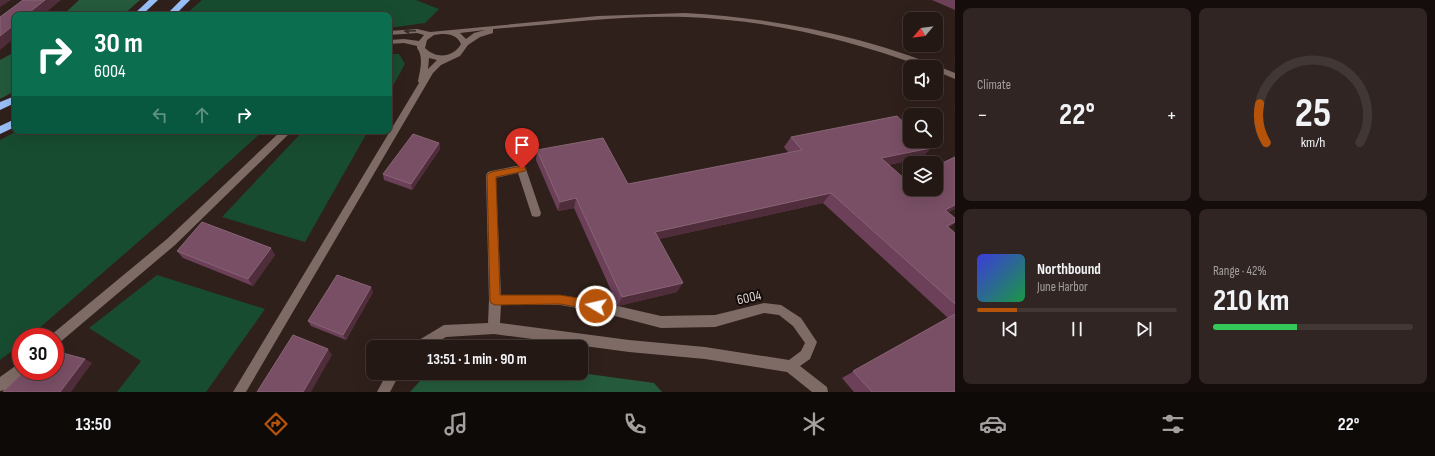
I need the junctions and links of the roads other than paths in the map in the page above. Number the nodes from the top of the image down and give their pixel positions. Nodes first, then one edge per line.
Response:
1 (154, 0) edge
2 (186, 0) edge
3 (140, 12) edge
4 (173, 12) edge
5 (506, 26) junction
6 (452, 32) junction
7 (392, 33) edge
8 (431, 34) junction
9 (392, 42) edge
10 (421, 44) junction
11 (465, 44) junction
12 (424, 52) junction
13 (449, 57) junction
14 (914, 60) edge
15 (943, 71) edge
16 (955, 76) edge
17 (421, 87) junction
18 (12, 100) edge
19 (0, 106) edge
20 (12, 124) edge
21 (0, 130) edge
22 (285, 134) edge
23 (536, 213) dead end
24 (495, 300) junction
25 (494, 328) junction
26 (64, 331) edge
27 (429, 340) edge
28 (790, 366) junction
29 (12, 375) edge
30 (390, 380) edge
31 (0, 385) edge
32 (239, 392) edge
33 (383, 392) edge
34 (822, 392) edge

1 - 3 highway
2 - 4 highway
5 - 6 street
5 - 11 street
5 - 14 street
6 - 8 street
6 - 11 street
8 -> 7 street
8 - 10 street
9 - 10 street
10 - 12 street
11 - 13 street
12 - 13 street
12 - 17 street
13 - 17 street
15 - 16 street
17 - 32 street
18 - 19 highway
20 - 21 highway
22 - 26 street
23 - 24 street
24 - 25 street
24 - 28 street, 6004
25 - 27 street
25 - 28 street
28 - 34 street
29 - 31 street
30 - 33 street

